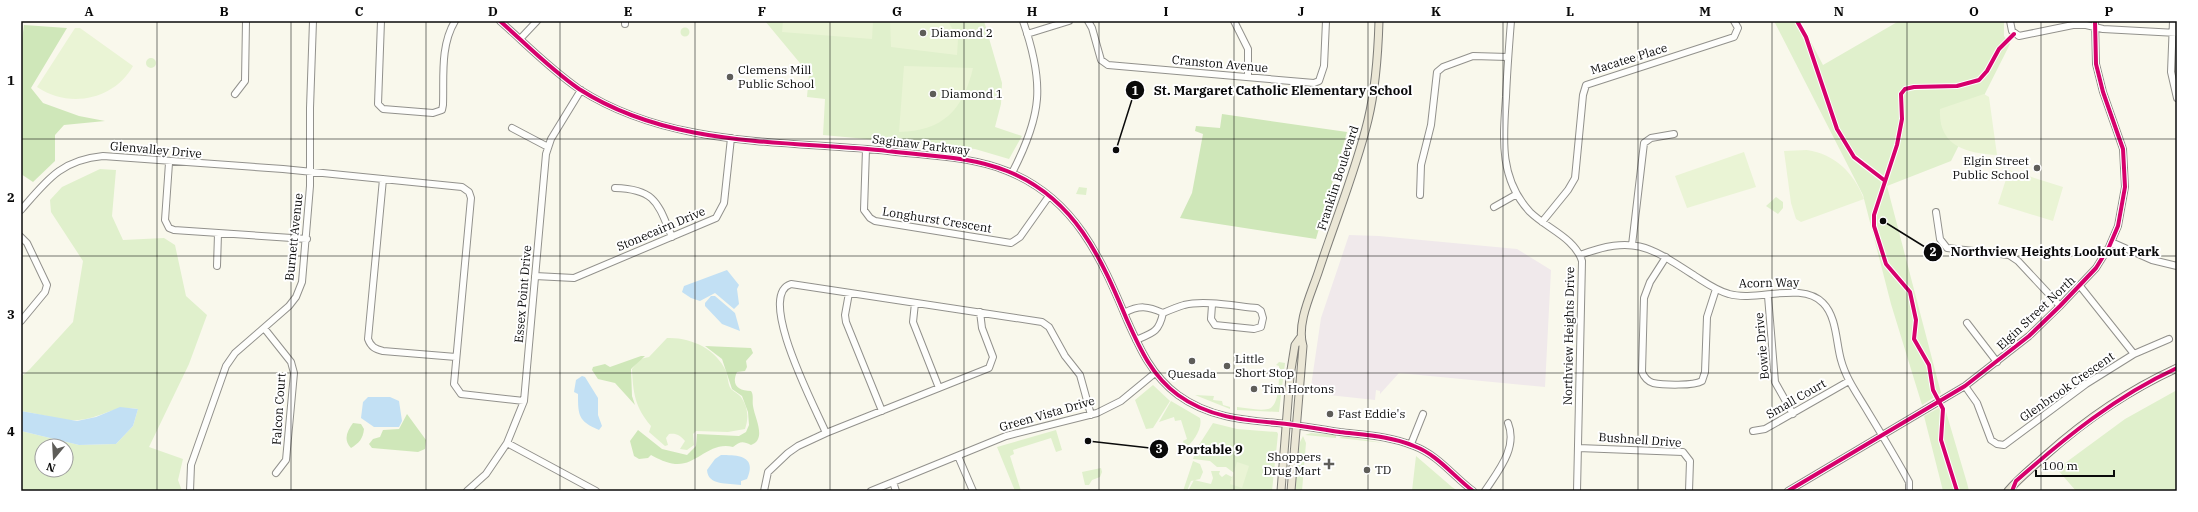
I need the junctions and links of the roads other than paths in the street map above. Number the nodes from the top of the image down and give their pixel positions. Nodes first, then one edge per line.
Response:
1 (246, 21) edge
2 (313, 21) edge
3 (380, 21) edge
4 (455, 21) edge
5 (500, 21) edge
6 (537, 21) edge
7 (1023, 21) edge
8 (1069, 21) edge
9 (1088, 21) edge
10 (1234, 21) edge
11 (1326, 21) edge
12 (1379, 21) edge
13 (1511, 21) edge
14 (1734, 21) edge
15 (2010, 21) edge
16 (2174, 21) edge
17 (2095, 24) edge
18 (2175, 33) edge
19 (1027, 34) junction
20 (520, 39) junction
21 (1508, 57) junction
22 (1248, 77) junction
23 (581, 90) junction
24 (235, 94) dead end
25 (2177, 98) edge
26 (512, 128) dead end
27 (1674, 134) dead end
28 (731, 138) junction
29 (548, 146) junction
30 (866, 149) junction
31 (169, 162) junction
32 (310, 172) junction
33 (1012, 173) junction
34 (383, 179) junction
35 (615, 188) dead end
36 (1517, 194) junction
37 (1420, 195) dead end
38 (1049, 196) junction
39 (1494, 207) dead end
40 (21, 210) edge
41 (1936, 212) dead end
42 (1542, 222) junction
43 (218, 234) junction
44 (21, 237) edge
45 (672, 237) junction
46 (307, 239) junction
47 (2111, 242) junction
48 (1632, 245) junction
49 (1580, 255) junction
50 (1666, 257) junction
51 (216, 266) dead end
52 (2177, 266) edge
53 (535, 276) junction
54 (2080, 286) junction
55 (1716, 289) junction
56 (849, 293) junction
57 (1768, 296) junction
58 (915, 303) junction
59 (1212, 305) junction
60 (2060, 306) junction
61 (980, 312) junction
62 (1124, 313) junction
63 (1163, 313) junction
64 (21, 321) edge
65 (1967, 323) dead end
66 (264, 328) junction
67 (1300, 338) junction
68 (2169, 339) dead end
69 (1136, 340) junction
70 (2134, 354) junction
71 (456, 357) junction
72 (1997, 362) junction
73 (2177, 368) edge
74 (1155, 373) junction
75 (1849, 381) junction
76 (1965, 386) junction
77 (939, 388) junction
78 (524, 401) junction
79 (882, 411) junction
80 (1423, 414) dead end
81 (1793, 414) junction
82 (1091, 415) junction
83 (1508, 423) dead end
84 (1286, 424) junction
85 (1296, 425) junction
86 (1753, 431) dead end
87 (826, 433) junction
88 (1882, 436) junction
89 (507, 443) junction
90 (1411, 444) junction
91 (1578, 448) junction
92 (958, 456) junction
93 (276, 473) dead end
94 (893, 482) junction
95 (190, 491) edge
96 (467, 491) edge
97 (596, 491) edge
98 (764, 491) edge
99 (871, 491) edge
100 (896, 491) edge
101 (973, 491) edge
102 (1281, 491) edge
103 (1291, 491) edge
104 (1473, 491) edge
105 (1485, 491) edge
106 (1577, 491) edge
107 (1690, 491) edge
108 (1788, 491) edge
109 (1909, 491) edge
110 (2008, 491) edge

1 - 24 street
2 - 32 street, Burnett Avenue
3 - 4 street
5 - 20 street, Saginaw Parkway
6 - 20 street
7 - 19 street
8 - 19 street
9 - 22 street, Cranston Avenue
10 - 22 street
11 - 22 street, Cranston Avenue
12 - 67 main road, Franklin Boulevard
13 - 21 street, Northview Heights Drive
14 - 42 street, Macatee Place
15 - 17 street
16 - 18 street
17 - 18 street
17 - 47 street, Elgin Street North
18 - 25 street
19 - 33 street
20 - 23 street, Saginaw Parkway
21 - 36 street, Northview Heights Drive
21 - 37 street
23 - 28 street, Saginaw Parkway
23 - 29 street, Essex Point Drive
26 - 29 street
27 - 48 street
28 - 30 street, Saginaw Parkway
28 - 45 street, Stonecairn Drive
29 - 53 street, Essex Point Drive
30 - 33 street, Saginaw Parkway
30 - 38 street, Longhurst Crescent
31 - 32 street, Glenvalley Drive
31 - 40 street, Glenvalley Drive
31 - 43 street
32 - 34 street, Glenvalley Drive
32 - 46 street, Burnett Avenue
33 - 38 street, Saginaw Parkway
34 - 71 street, Glenvalley Drive
34 - 71 street
35 - 45 street
36 - 39 street
36 - 42 street, Northview Heights Drive
38 - 62 street, Saginaw Parkway
41 - 60 street
42 - 49 street, Northview Heights Drive
43 - 46 street
43 - 51 street
44 - 64 street
45 - 53 street, Stonecairn Drive
46 - 66 street, Burnett Avenue
47 - 52 street
47 - 54 street, Elgin Street North
48 - 49 street, Acorn Way
48 - 50 street, Acorn Way
49 - 91 street, Northview Heights Drive
50 - 55 street, Acorn Way
50 - 55 street
53 - 78 street, Essex Point Drive
54 - 60 street, Elgin Street North
54 - 70 street, Glenbrook Crescent
55 - 57 street, Acorn Way
56 - 58 street
56 - 79 street
56 - 87 street
57 - 75 street, Acorn Way
57 - 81 street, Bowie Drive
58 - 61 street
58 - 77 street
59 - 59 street
59 - 63 street
60 - 72 street, Elgin Street North
61 - 77 street
61 - 82 street
62 - 63 street
62 - 69 street, Saginaw Parkway
63 - 69 street
65 - 72 street
66 - 93 street, Falcon Court
66 - 95 street, Burnett Avenue
67 - 84 main road, Franklin Boulevard
67 - 85 main road, Franklin Boulevard
68 - 70 street
69 - 74 street, Saginaw Parkway
70 - 76 street, Glenbrook Crescent
71 - 78 street
72 - 76 street, Elgin Street North
73 - 110 main road
74 - 82 street, Green Vista Drive
74 - 84 street, Saginaw Parkway
75 - 81 street, Small Court
75 - 88 street, Acorn Way
76 - 88 street, Elgin Street North
77 - 79 street
78 - 89 street, Essex Point Drive
79 - 87 street
80 - 90 street
81 - 86 street, Small Court
82 - 92 street, Green Vista Drive
83 - 105 street
84 - 85 street, Saginaw Parkway
84 - 102 main road, Franklin Boulevard
85 - 90 street
85 - 103 main road, Franklin Boulevard
87 - 98 street
88 - 108 street, Elgin Street North
88 - 109 street, Acorn Way
89 - 96 street, Essex Point Drive
89 - 97 street
90 - 104 street
91 - 106 street, Northview Heights Drive
91 - 107 street, Bushnell Drive
92 - 94 street, Green Vista Drive
92 - 101 street
94 - 99 street, Green Vista Drive
94 - 100 street

